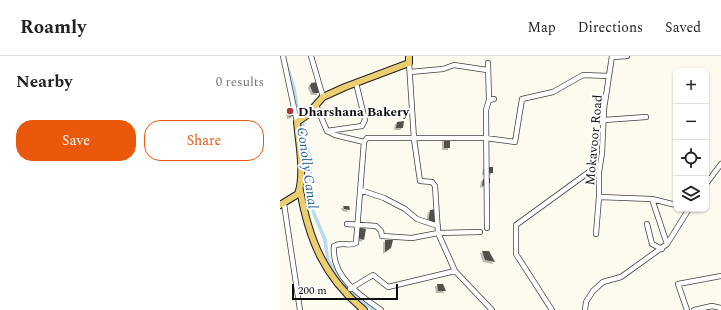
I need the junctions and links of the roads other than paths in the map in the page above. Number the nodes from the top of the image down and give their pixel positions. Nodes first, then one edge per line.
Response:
1 (283, 56) edge
2 (311, 56) edge
3 (627, 56) edge
4 (612, 57) edge
5 (409, 59) edge
6 (488, 63) dead end
7 (487, 70) junction
8 (410, 72) junction
9 (609, 76) junction
10 (356, 83) junction
11 (323, 97) junction
12 (316, 106) junction
13 (646, 117) dead end
14 (604, 120) junction
15 (300, 121) junction
16 (327, 131) junction
17 (485, 138) junction
18 (414, 139) junction
19 (364, 142) junction
20 (600, 164) junction
21 (721, 164) edge
22 (709, 180) edge
23 (300, 190) junction
24 (360, 190) junction
25 (599, 197) junction
26 (652, 199) junction
27 (282, 204) edge
28 (673, 204) edge
29 (687, 212) edge
30 (347, 224) dead end
31 (647, 224) dead end
32 (357, 225) junction
33 (438, 226) junction
34 (487, 228) dead end
35 (480, 232) dead end
36 (438, 233) junction
37 (596, 234) dead end
38 (667, 244) junction
39 (662, 249) junction
40 (455, 271) junction
41 (721, 276) edge
42 (351, 288) junction
43 (345, 294) junction
44 (721, 308) edge
45 (300, 310) edge
46 (364, 310) edge
47 (381, 310) edge
48 (492, 310) edge
49 (552, 310) edge
50 (585, 310) edge
51 (687, 310) edge
52 (694, 310) edge

1 - 15 street
2 - 11 street
3 - 4 street
4 - 9 street, Mokavoor Road
5 - 8 street
5 - 10 main road
6 - 7 street
7 - 8 street
7 - 17 street
8 - 18 street
9 - 14 street, Mokavoor Road
9 - 17 street
10 - 11 main road
10 - 16 street
11 - 12 main road
12 - 15 main road
12 - 16 street
13 - 14 street
14 - 20 street, Mokavoor Road
15 - 23 main road
16 - 19 street
17 - 18 street
17 - 34 street
18 - 19 street
18 - 33 street
19 - 24 street
20 - 25 street, Mokavoor Road
20 - 49 street
21 - 22 street
23 - 27 main road
23 - 43 main road
24 - 32 street
24 - 33 street
25 - 26 street, Mokavoor Road
25 - 37 street
26 - 28 street, Mokavoor Road
26 - 38 street
27 - 45 street
29 - 38 street
30 - 32 street
31 - 39 street
32 - 36 street
32 - 42 street
33 - 36 street
35 - 36 street
36 - 40 street
38 - 39 street
39 - 50 street
40 - 42 street
40 - 48 street
41 - 51 street
42 - 43 street
42 - 47 street
43 - 46 main road
44 - 52 street

